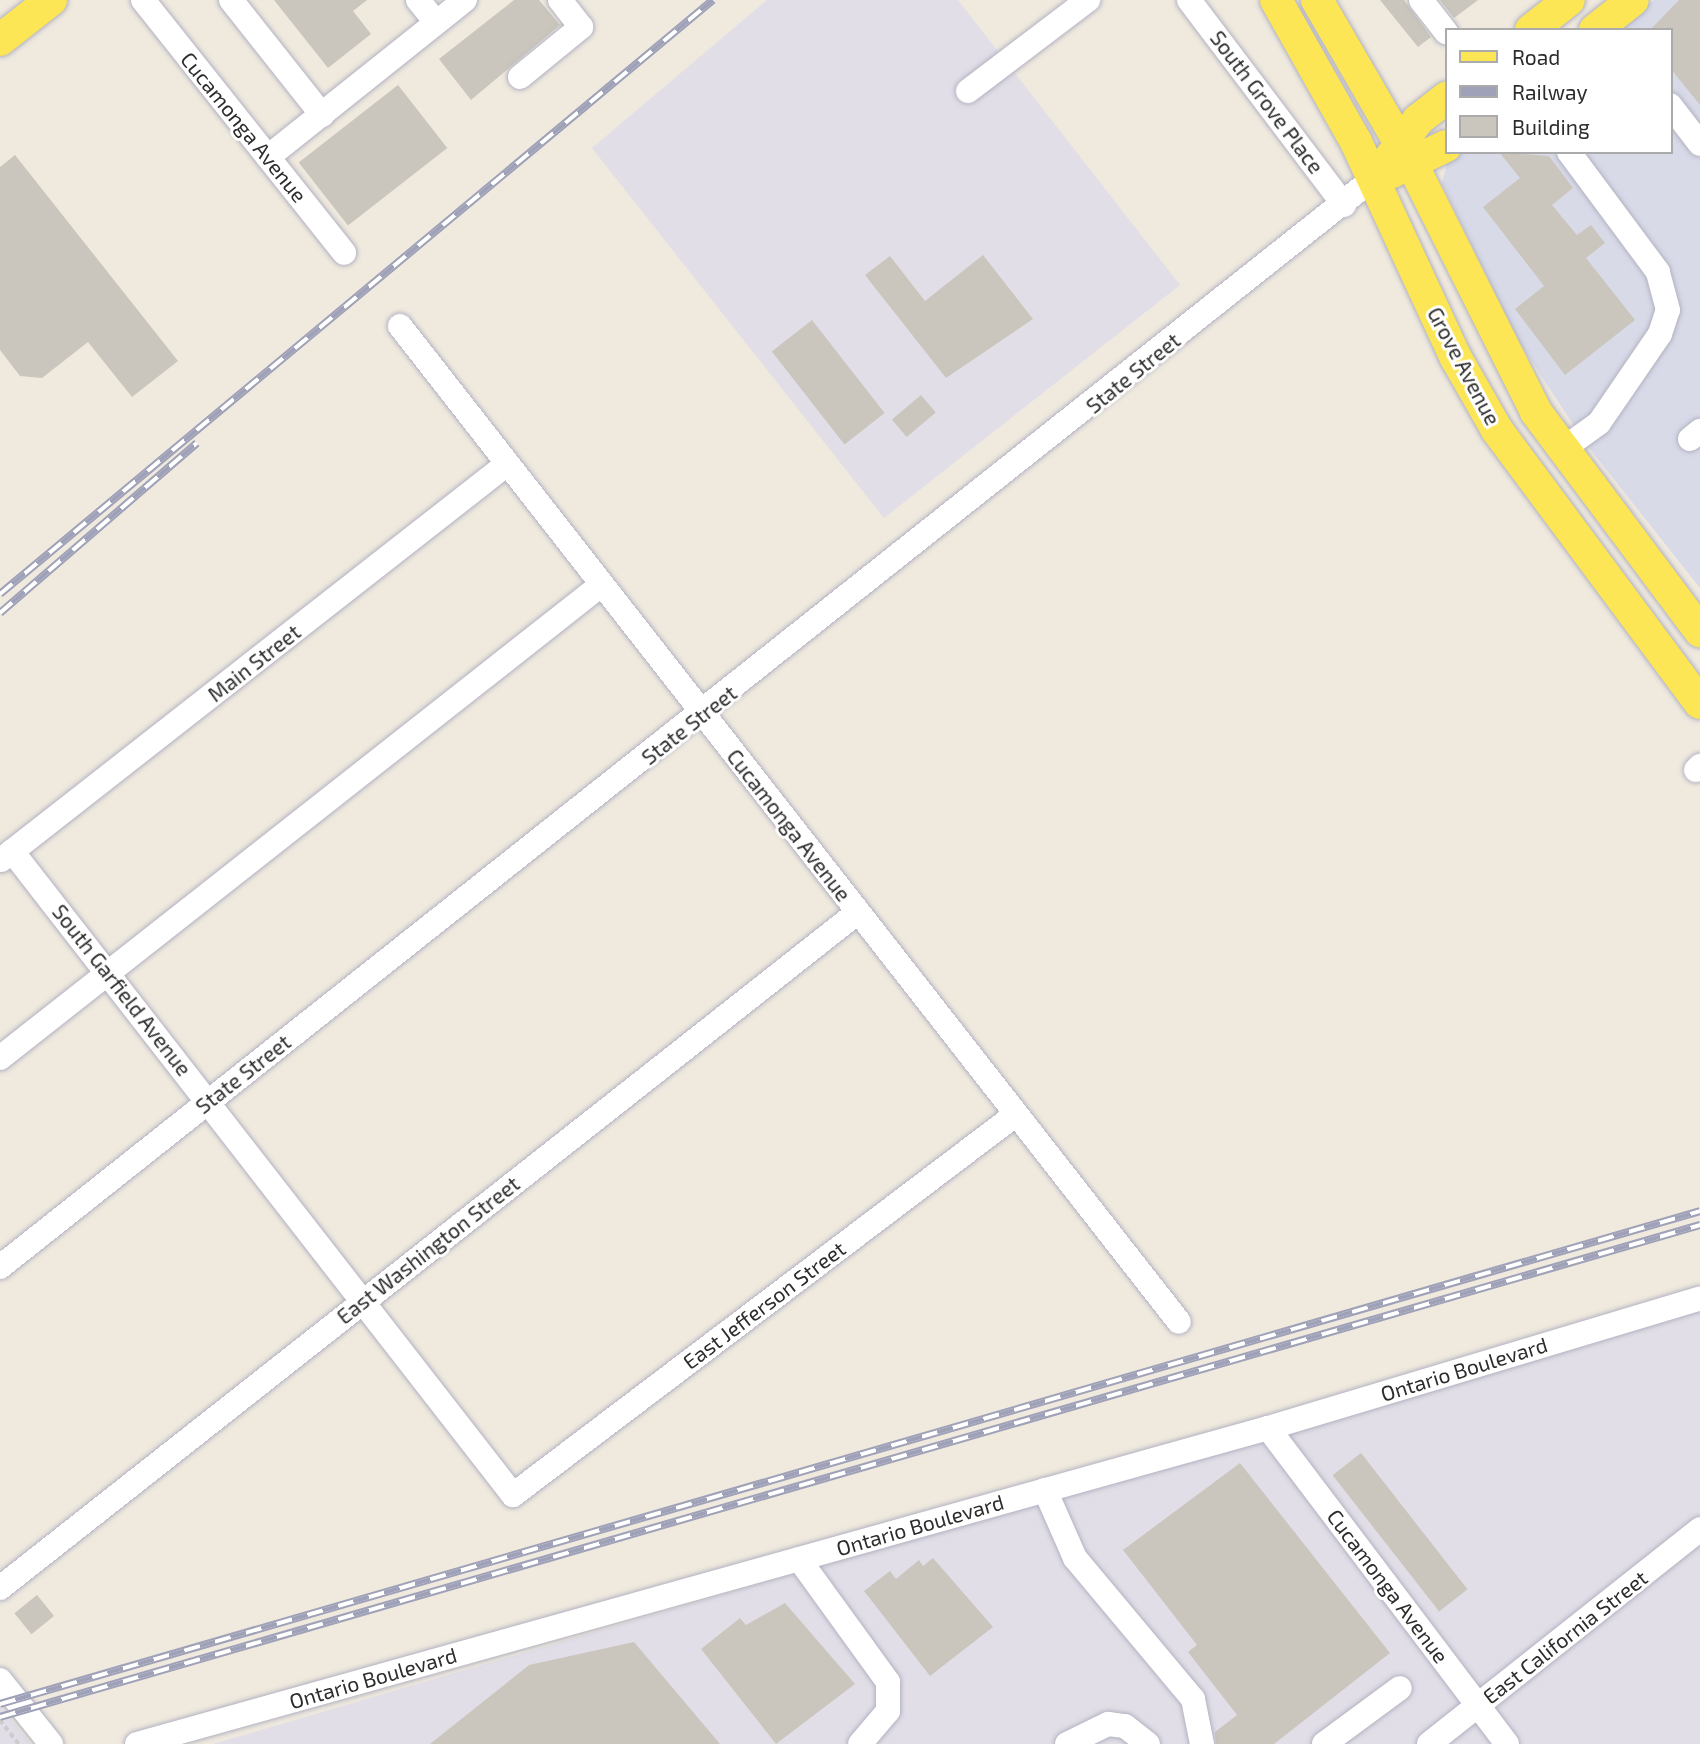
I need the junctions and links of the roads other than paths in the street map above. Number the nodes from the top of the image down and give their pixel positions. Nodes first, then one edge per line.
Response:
1 (51, 0) edge
2 (143, 0) edge
3 (231, 0) edge
4 (418, 0) edge
5 (465, 0) edge
6 (560, 0) edge
7 (1088, 0) edge
8 (1189, 0) edge
9 (1276, 0) edge
10 (1317, 0) edge
11 (1421, 0) edge
12 (1569, 0) edge
13 (1633, 0) edge
14 (436, 22) junction
15 (1605, 27) edge
16 (1534, 28) edge
17 (1444, 29) edge
18 (0, 40) edge
19 (520, 77) dead end
20 (968, 91) dead end
21 (1444, 101) edge
22 (1672, 108) edge
23 (322, 115) junction
24 (1700, 144) edge
25 (1444, 146) edge
26 (1406, 154) junction
27 (1570, 154) edge
28 (268, 157) junction
29 (1374, 178) junction
30 (1344, 205) junction
31 (344, 253) dead end
32 (400, 326) dead end
33 (1563, 449) junction
34 (507, 464) junction
35 (601, 585) junction
36 (1700, 631) edge
37 (1700, 703) edge
38 (703, 715) junction
39 (6, 856) edge
40 (857, 913) junction
41 (110, 975) junction
42 (0, 1058) edge
43 (208, 1101) junction
44 (1015, 1115) junction
45 (0, 1267) edge
46 (1700, 1298) edge
47 (363, 1301) junction
48 (1179, 1322) dead end
49 (1268, 1428) junction
50 (1045, 1490) junction
51 (513, 1495) joint
52 (1700, 1529) edge
53 (799, 1559) junction
54 (0, 1588) edge
55 (0, 1680) edge
56 (1400, 1688) dead end
57 (1478, 1705) junction
58 (51, 1744) edge
59 (136, 1744) edge
60 (860, 1744) edge
61 (1067, 1744) edge
62 (1148, 1744) edge
63 (1202, 1744) edge
64 (1324, 1744) edge
65 (1429, 1744) edge
66 (1507, 1744) edge

1 - 18 main road
2 - 28 street, Cucamonga Avenue
3 - 23 street
4 - 14 street
5 - 14 street
6 - 19 street
7 - 20 street
8 - 30 street, South Grove Place
9 - 29 main road, Grove Avenue
10 - 26 main road, Grove Avenue
11 - 17 street
12 - 16 main road
13 - 15 main road
14 - 23 street
21 - 26 main road
22 - 24 street
23 - 28 street
25 - 26 main road
26 - 29 main road
26 - 33 main road, Grove Avenue
27 - 33 street
28 - 31 street, Cucamonga Avenue
29 - 30 street, State Street
29 - 37 main road, Grove Avenue
30 - 38 street, State Street
32 - 34 street, Cucamonga Avenue
33 - 36 main road, Grove Avenue
34 - 35 street, Cucamonga Avenue
34 - 39 street, Main Street
35 - 38 street, Cucamonga Avenue
35 - 41 street
38 - 40 street, Cucamonga Avenue
38 - 43 street, State Street
39 - 41 street, South Garfield Avenue
40 - 44 street, Cucamonga Avenue
40 - 47 street, East Washington Street
41 - 42 street
41 - 43 street, South Garfield Avenue
43 - 45 street, State Street
43 - 47 street, South Garfield Avenue
44 - 48 street, Cucamonga Avenue
44 - 51 street, East Jefferson Street
46 - 49 street, Ontario Boulevard
47 - 51 street, South Garfield Avenue
47 - 54 street, East Washington Street
49 - 50 street, Ontario Boulevard
49 - 57 street, Cucamonga Avenue
50 - 53 street, Ontario Boulevard
50 - 63 street
52 - 57 street, East California Street
53 - 59 street, Ontario Boulevard
53 - 60 street
55 - 58 street
56 - 64 street
57 - 65 street, East California Street
57 - 66 street, Cucamonga Avenue
61 - 62 street

